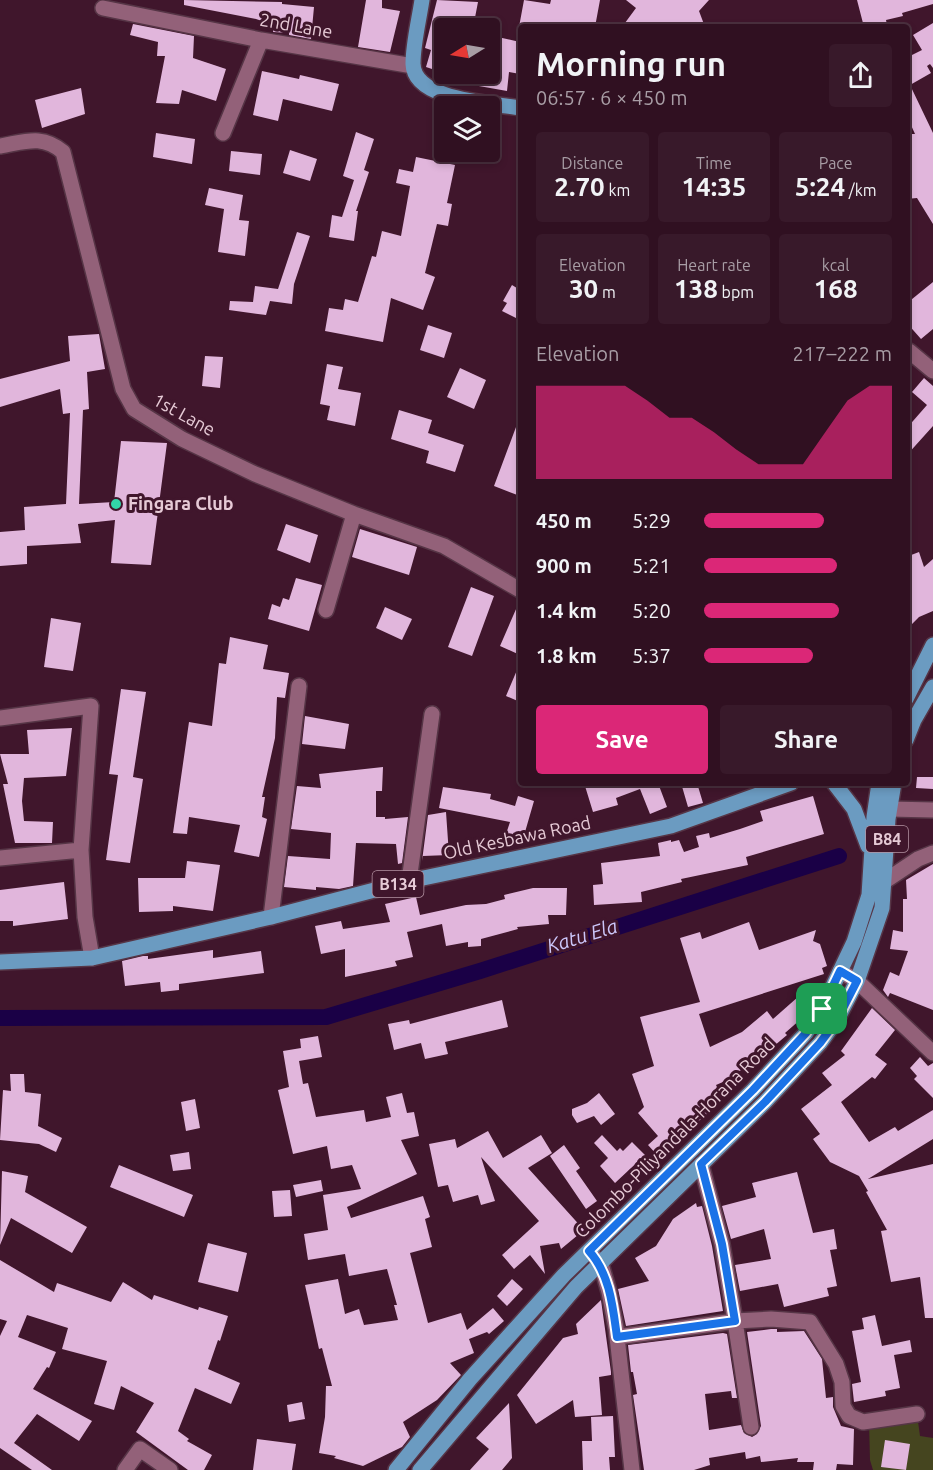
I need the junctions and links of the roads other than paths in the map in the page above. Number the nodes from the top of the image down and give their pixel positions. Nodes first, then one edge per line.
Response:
1 (422, 0) edge
2 (102, 8) dead end
3 (261, 40) junction
4 (413, 66) junction
5 (518, 108) edge
6 (223, 133) dead end
7 (0, 146) edge
8 (910, 352) edge
9 (933, 371) edge
10 (354, 514) junction
11 (518, 589) edge
12 (326, 610) dead end
13 (933, 645) edge
14 (299, 686) dead end
15 (933, 687) edge
16 (910, 690) edge
17 (432, 714) dead end
18 (0, 718) edge
19 (910, 730) edge
20 (783, 786) edge
21 (836, 786) edge
22 (879, 786) edge
23 (894, 786) edge
24 (890, 809) junction
25 (933, 810) edge
26 (81, 850) junction
27 (933, 853) edge
28 (0, 858) edge
29 (871, 858) junction
30 (409, 881) junction
31 (885, 881) junction
32 (271, 917) junction
33 (92, 958) junction
34 (0, 962) edge
35 (840, 971) junction
36 (857, 981) junction
37 (933, 1053) edge
38 (701, 1164) junction
39 (589, 1251) junction
40 (601, 1264) junction
41 (735, 1321) junction
42 (617, 1337) junction
43 (917, 1414) dead end
44 (751, 1427) dead end
45 (125, 1470) edge
46 (170, 1470) edge
47 (396, 1470) edge
48 (420, 1470) edge
49 (632, 1470) edge

1 - 4 main road
2 - 3 street, 2nd Lane
3 - 4 street, 2nd Lane
3 - 6 street
4 - 5 main road
7 - 10 street, 1st Lane
8 - 9 street
10 - 11 street, 1st Lane
10 - 12 street
13 - 16 main road
14 - 32 street
15 - 19 main road
17 - 30 street
18 - 26 street
20 - 30 main road, Old Kesbawa Road / B134
21 - 29 main road
22 - 29 main road, Colombo-Piliyandala-Horana Road / B84
23 - 24 main road, Colombo-Piliyandala-Horana Road / B84
24 - 25 street
24 - 31 main road, Colombo-Piliyandala-Horana Road / B84
26 - 28 street
26 - 33 street
27 - 31 street
29 - 35 main road, Colombo-Piliyandala-Horana Road / B84
30 - 32 main road, Old Kesbawa Road / B134
31 - 36 main road, Colombo-Piliyandala-Horana Road / B84
32 - 33 main road, Old Kesbawa Road / B134
33 - 34 main road, Old Kesbawa Road / B134
35 - 36 street
35 - 39 main road, Colombo-Piliyandala-Horana Road / B84
36 - 37 street
36 - 38 main road, Colombo-Piliyandala-Horana Road / B84
38 - 40 main road, Colombo-Piliyandala-Horana Road / B84
38 - 41 street
39 - 40 street
39 - 47 main road, Colombo-Piliyandala-Horana Road / B84
40 - 42 street
40 - 48 main road, Colombo-Piliyandala-Horana Road / B84
41 - 42 street
41 - 43 street
41 - 44 street
42 - 49 street
45 - 46 street

